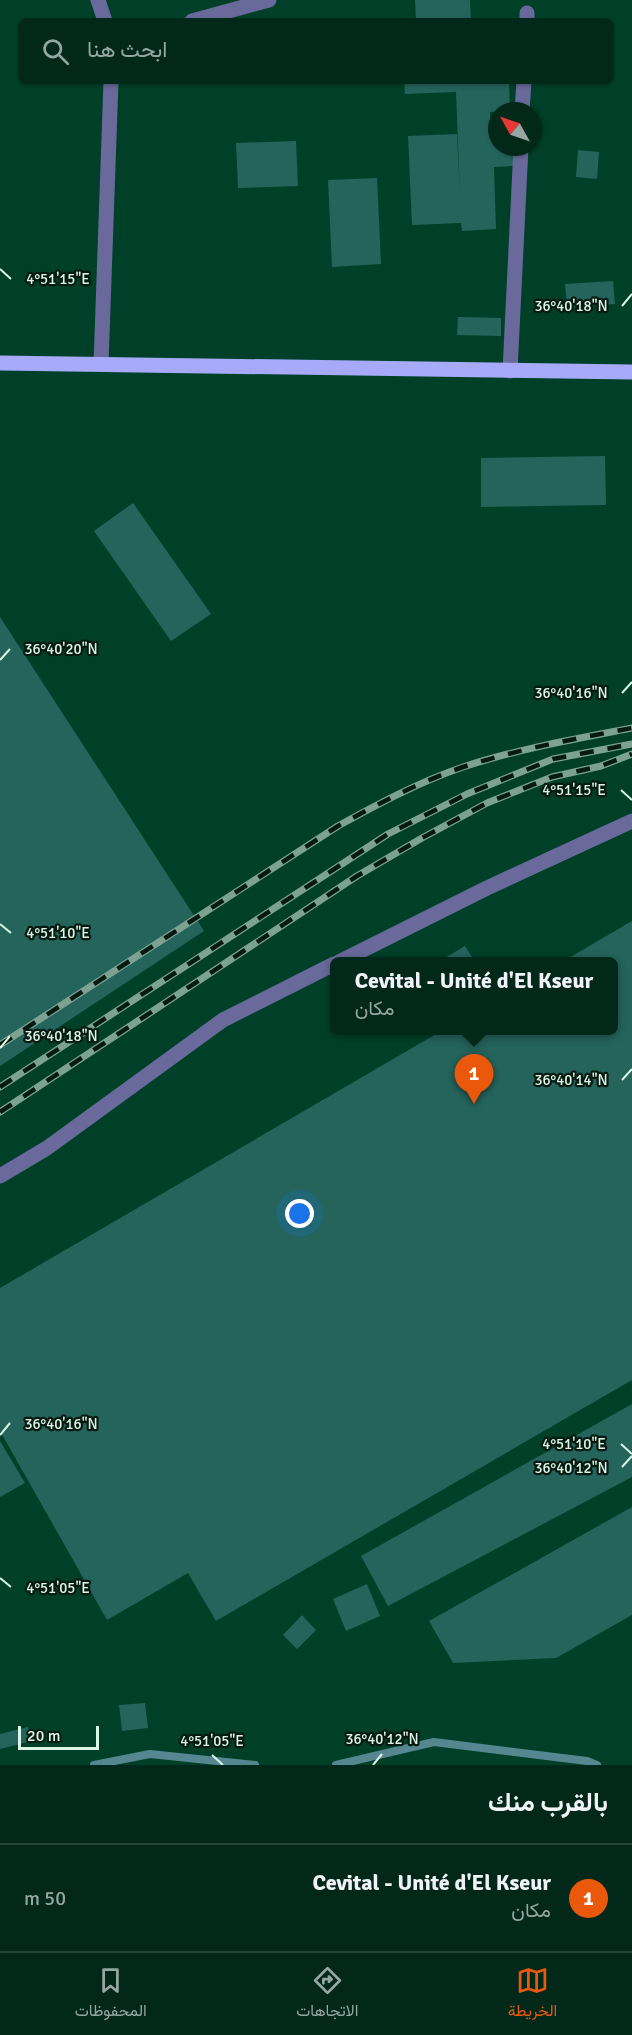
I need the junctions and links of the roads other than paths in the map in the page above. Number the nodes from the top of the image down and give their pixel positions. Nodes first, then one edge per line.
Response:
1 (98, 0) edge
2 (269, 0) edge
3 (104, 18) edge
4 (203, 18) edge
5 (111, 84) edge
6 (524, 84) edge
7 (523, 102) edge
8 (520, 156) edge
9 (0, 363) edge
10 (101, 364) junction
11 (510, 371) junction
12 (632, 372) edge
13 (632, 821) edge
14 (349, 957) edge
15 (330, 966) edge
16 (0, 1176) edge

1 - 3 lane
2 - 4 lane
5 - 10 lane
6 - 7 lane
8 - 11 lane
9 - 10 main road
10 - 11 main road
11 - 12 main road
13 - 14 lane
15 - 16 lane

